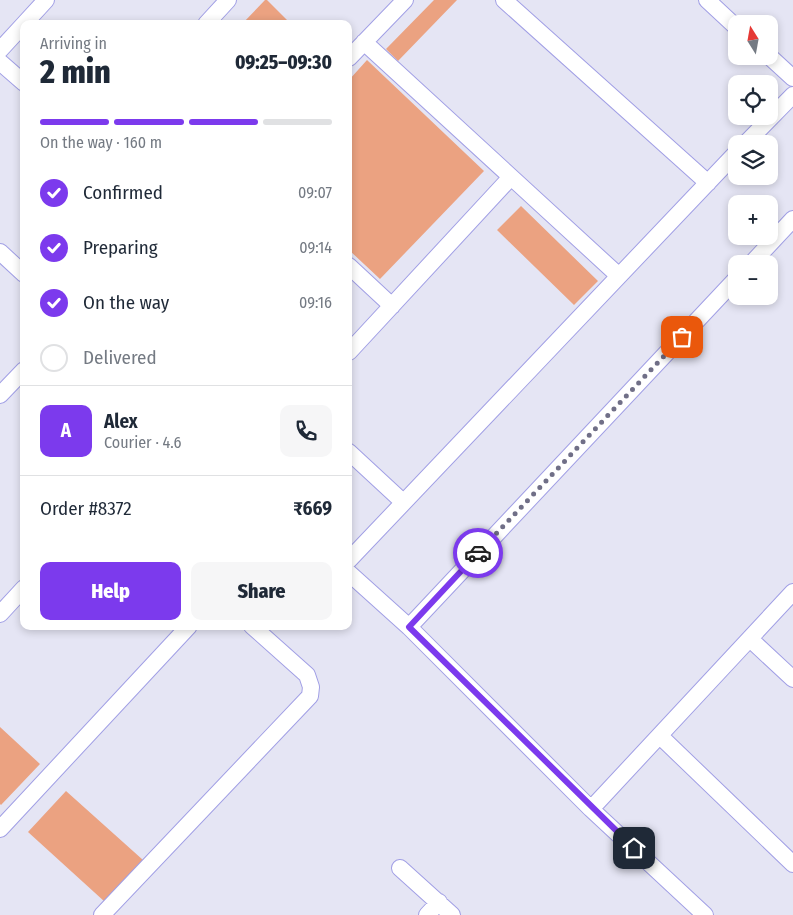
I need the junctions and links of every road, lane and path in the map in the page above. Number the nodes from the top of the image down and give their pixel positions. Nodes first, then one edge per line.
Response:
1 (46, 0) edge
2 (228, 0) edge
3 (405, 0) edge
4 (504, 0) edge
5 (707, 0) edge
6 (728, 19) edge
7 (28, 20) edge
8 (210, 20) edge
9 (20, 28) edge
10 (364, 42) junction
11 (0, 50) edge
12 (352, 55) edge
13 (0, 62) edge
14 (778, 64) edge
15 (793, 78) edge
16 (20, 80) edge
17 (793, 95) edge
18 (755, 135) edge
19 (728, 162) edge
20 (511, 177) junction
21 (708, 183) junction
22 (793, 219) edge
23 (0, 252) edge
24 (759, 255) edge
25 (352, 269) edge
26 (20, 270) edge
27 (619, 276) junction
28 (728, 288) edge
29 (392, 306) junction
30 (352, 349) edge
31 (20, 374) edge
32 (0, 396) edge
33 (352, 455) edge
34 (403, 502) junction
35 (352, 557) edge
36 (352, 576) edge
37 (20, 592) edge
38 (793, 592) edge
39 (0, 614) edge
40 (409, 627) junction
41 (185, 630) edge
42 (256, 630) edge
43 (750, 639) junction
44 (793, 679) edge
45 (660, 736) junction
46 (591, 809) junction
47 (0, 829) edge
48 (793, 864) edge
49 (400, 868) dead end
50 (439, 902) junction
51 (102, 915) edge
52 (427, 915) edge
53 (452, 915) edge
54 (705, 915) edge

1 - 7 street
2 - 8 street
3 - 10 street
4 - 21 street
5 - 6 street
9 - 11 street
10 - 12 street
10 - 20 street
13 - 16 street
14 - 15 street
17 - 18 street
19 - 21 street
20 - 27 street
20 - 29 street
21 - 27 street
22 - 24 street
23 - 26 street
25 - 29 street
27 - 34 street
28 - 40 street
29 - 30 street
31 - 32 street
33 - 34 street
34 - 35 street
36 - 40 street
37 - 39 street
38 - 43 street
40 - 46 street
41 - 47 street
42 - 51 street
43 - 44 street
43 - 45 street
45 - 46 street
45 - 48 street
46 - 54 street
49 - 50 street
50 - 52 street
50 - 53 street

